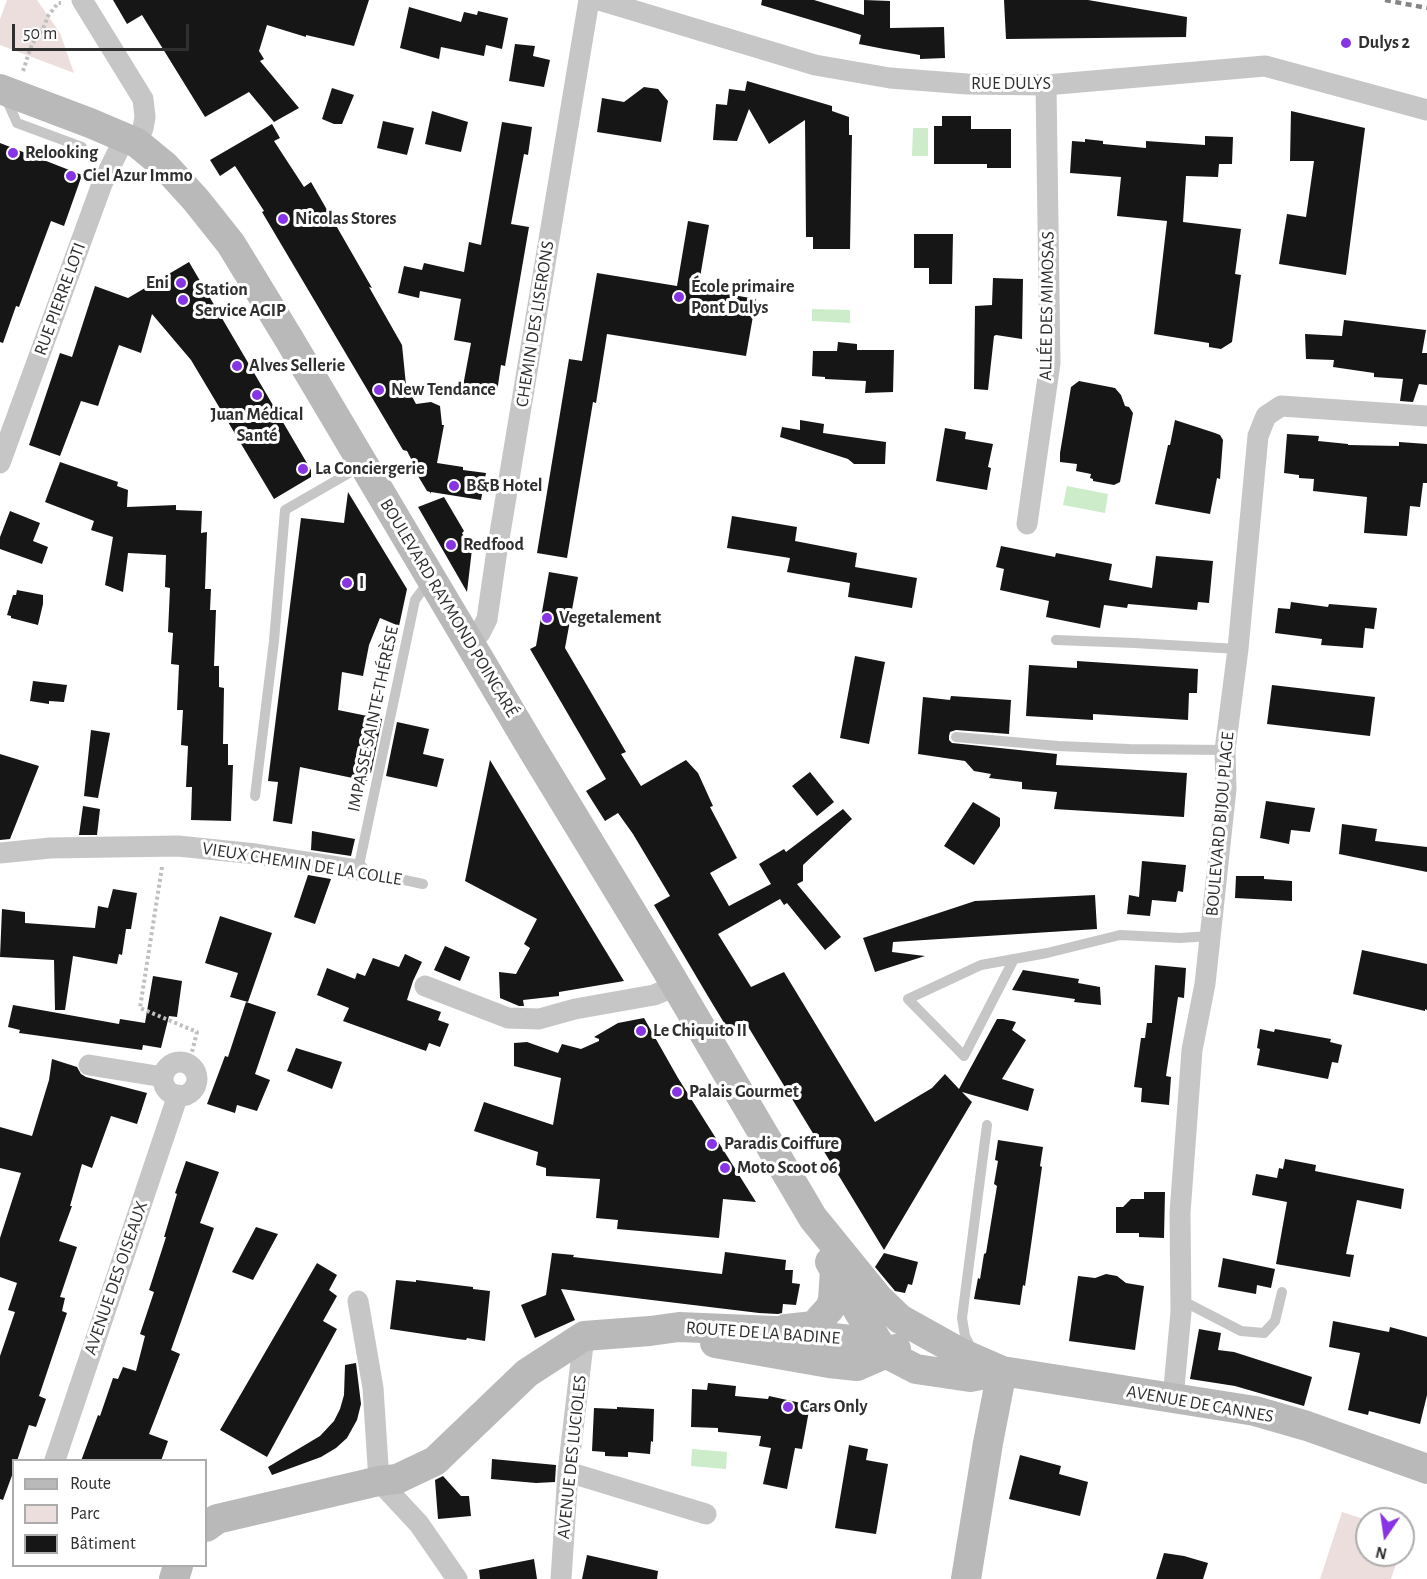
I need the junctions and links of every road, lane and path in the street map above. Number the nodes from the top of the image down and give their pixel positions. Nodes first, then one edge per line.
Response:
1 (589, 0) edge
2 (599, 0) edge
3 (75, 2) edge
4 (9, 84) edge
5 (1046, 85) junction
6 (1427, 110) edge
7 (131, 140) junction
8 (82, 147) dead end
9 (1427, 416) edge
10 (0, 463) edge
11 (363, 465) junction
12 (1027, 524) dead end
13 (431, 578) junction
14 (1056, 640) dead end
15 (470, 642) junction
16 (1238, 649) junction
17 (956, 737) dead end
18 (1225, 750) junction
19 (255, 796) dead end
20 (167, 846) junction
21 (0, 853) edge
22 (358, 870) junction
23 (423, 884) dead end
24 (1210, 936) junction
25 (1014, 959) junction
26 (425, 986) dead end
27 (676, 987) junction
28 (189, 1064) junction
29 (89, 1065) dead end
30 (163, 1077) junction
31 (178, 1095) junction
32 (987, 1125) dead end
33 (813, 1218) junction
34 (835, 1270) junction
35 (1282, 1292) dead end
36 (1181, 1300) junction
37 (358, 1301) dead end
38 (892, 1312) junction
39 (650, 1331) junction
40 (774, 1331) junction
41 (584, 1336) junction
42 (885, 1353) junction
43 (980, 1362) junction
44 (1173, 1398) junction
45 (56, 1459) edge
46 (1427, 1469) edge
47 (568, 1472) junction
48 (379, 1480) junction
49 (706, 1514) dead end
50 (207, 1526) edge
51 (457, 1579) edge
52 (561, 1579) edge
53 (966, 1579) edge

1 - 15 street, CHEMIN DES LISERONS
2 - 5 street, RUE DULYS
3 - 4 path
3 - 7 street, RUE PIERRE LOTI
4 - 7 main road, BOULEVARD RAYMOND POINCARÉ
4 - 8 lane
5 - 6 street, RUE DULYS
5 - 12 street, ALLÉE DES MIMOSAS
7 - 10 street, RUE PIERRE LOTI
7 - 11 main road, BOULEVARD RAYMOND POINCARÉ
9 - 16 street, BOULEVARD BIJOU PLAGE
11 - 13 main road, BOULEVARD RAYMOND POINCARÉ
11 - 19 lane
13 - 15 main road, BOULEVARD RAYMOND POINCARÉ
13 - 22 lane, IMPASSE SAINTE-THÉRÈSE
14 - 16 lane
15 - 27 main road, BOULEVARD RAYMOND POINCARÉ
16 - 18 street, BOULEVARD BIJOU PLAGE
17 - 18 lane
18 - 24 street, BOULEVARD BIJOU PLAGE
20 - 21 street, VIEUX CHEMIN DE LA COLLE
20 - 22 street, VIEUX CHEMIN DE LA COLLE
20 - 28 path
22 - 23 lane, VIEUX CHEMIN DE LA COLLE
24 - 25 lane
24 - 36 street, BOULEVARD BIJOU PLAGE
25 - 25 lane
26 - 27 street
27 - 33 main road, BOULEVARD RAYMOND POINCARÉ
28 - 30 street
28 - 31 street
29 - 30 street
30 - 31 street
31 - 45 street, AVENUE DES OISEAUX
32 - 43 lane
33 - 34 main road, BOULEVARD RAYMOND POINCARÉ
33 - 38 main road, BOULEVARD RAYMOND POINCARÉ
34 - 40 main road
34 - 42 main road, BOULEVARD RAYMOND POINCARÉ
35 - 36 lane
36 - 44 street, BOULEVARD BIJOU PLAGE
37 - 48 street
38 - 42 main road
38 - 43 main road, AVENUE DE CANNES
39 - 40 main road, ROUTE DE LA BADINE
39 - 41 main road, ROUTE DE LA BADINE
39 - 42 main road, ROUTE DE LA BADINE
40 - 42 main road, ROUTE DE LA BADINE
41 - 47 street, AVENUE DES LUCIOLES
41 - 48 main road, ROUTE DE LA BADINE
42 - 43 main road
42 - 43 main road, AVENUE DE CANNES
43 - 44 main road, AVENUE DE CANNES
43 - 53 main road
44 - 46 main road, AVENUE DE CANNES
47 - 49 street
47 - 52 street, AVENUE DES LUCIOLES
48 - 50 main road, ROUTE DE LA BADINE
48 - 51 street

